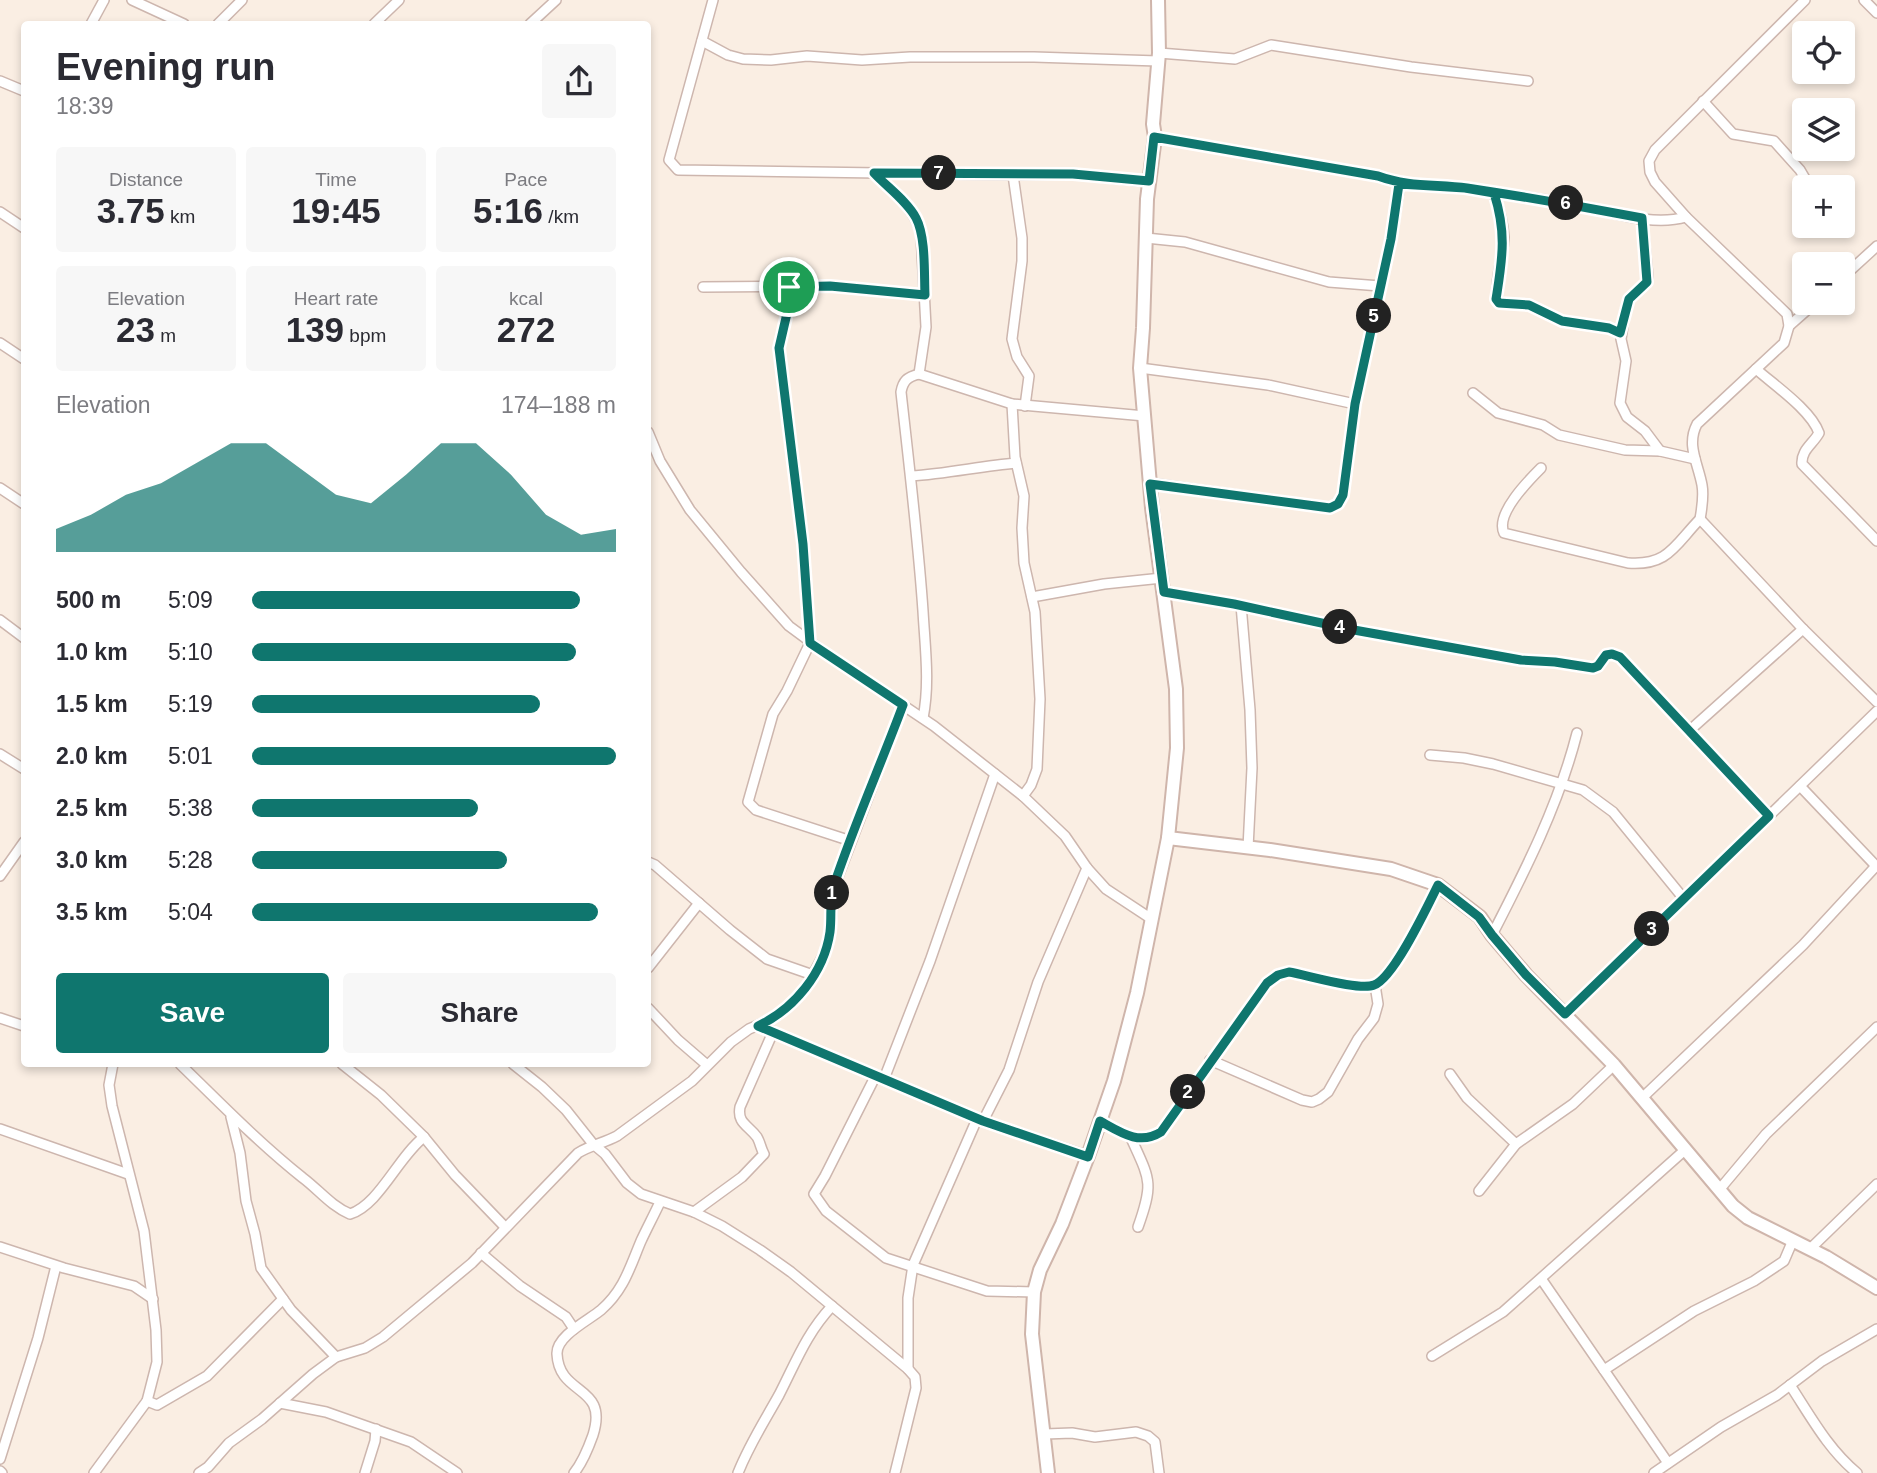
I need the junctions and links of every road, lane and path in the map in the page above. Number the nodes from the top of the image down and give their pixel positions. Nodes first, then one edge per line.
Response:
1 (104, 0) edge
2 (132, 0) edge
3 (242, 0) edge
4 (399, 0) edge
5 (556, 0) edge
6 (713, 0) edge
7 (1158, 0) edge
8 (1805, 0) edge
9 (1864, 0) edge
10 (1877, 13) edge
11 (93, 21) edge
12 (178, 21) edge
13 (221, 21) edge
14 (377, 21) edge
15 (533, 21) edge
16 (702, 41) junction
17 (1158, 57) junction
18 (0, 81) edge
19 (1528, 81) dead end
20 (21, 90) edge
21 (1703, 101) junction
22 (1154, 137) junction
23 (874, 173) junction
24 (1013, 175) junction
25 (1803, 175) edge
26 (1149, 181) junction
27 (1399, 184) junction
28 (1494, 193) junction
29 (0, 212) edge
30 (1686, 216) junction
31 (1642, 218) junction
32 (21, 226) edge
33 (1146, 238) junction
34 (1877, 246) edge
35 (1855, 266) edge
36 (1380, 286) junction
37 (703, 287) dead end
38 (789, 287) junction
39 (925, 295) junction
40 (1801, 315) edge
41 (1789, 326) junction
42 (1620, 333) junction
43 (0, 343) edge
44 (21, 357) edge
45 (1140, 368) junction
46 (1756, 369) junction
47 (919, 374) junction
48 (1473, 393) dead end
49 (1012, 404) junction
50 (1355, 404) junction
51 (1025, 406) junction
52 (1145, 416) junction
53 (651, 439) edge
54 (1660, 450) junction
55 (1695, 458) junction
56 (1017, 463) junction
57 (1541, 468) dead end
58 (911, 476) junction
59 (1150, 484) junction
60 (0, 488) edge
61 (21, 502) edge
62 (1700, 519) junction
63 (1877, 541) edge
64 (1162, 578) junction
65 (1164, 592) junction
66 (1032, 597) junction
67 (1241, 605) junction
68 (0, 620) edge
69 (1803, 629) junction
70 (21, 637) edge
71 (810, 643) junction
72 (1877, 702) edge
73 (903, 705) junction
74 (1877, 712) edge
75 (923, 718) junction
76 (1689, 731) junction
77 (1577, 733) dead end
78 (0, 754) edge
79 (1430, 755) dead end
80 (21, 767) edge
81 (995, 774) junction
82 (1563, 783) junction
83 (1800, 786) junction
84 (1023, 796) junction
85 (1769, 816) junction
86 (1168, 838) junction
87 (851, 841) junction
88 (21, 847) edge
89 (1248, 848) junction
90 (15, 857) junction
91 (21, 862) edge
92 (651, 863) edge
93 (1877, 867) edge
94 (1087, 868) junction
95 (0, 876) edge
96 (1438, 885) junction
97 (1684, 899) junction
98 (699, 902) junction
99 (1150, 918) junction
100 (1492, 935) junction
101 (651, 964) edge
102 (813, 975) junction
103 (1375, 985) junction
104 (651, 1011) edge
105 (1565, 1014) junction
106 (0, 1018) edge
107 (21, 1025) edge
108 (758, 1026) junction
109 (1877, 1027) edge
110 (773, 1032) junction
111 (1210, 1060) junction
112 (707, 1065) junction
113 (1614, 1065) junction
114 (111, 1067) edge
115 (183, 1067) edge
116 (346, 1067) edge
117 (517, 1067) edge
118 (1450, 1074) dead end
119 (880, 1077) junction
120 (1642, 1098) junction
121 (231, 1114) junction
122 (980, 1120) junction
123 (1100, 1121) junction
124 (0, 1129) edge
125 (424, 1137) junction
126 (1131, 1138) junction
127 (593, 1144) junction
128 (1516, 1144) junction
129 (1686, 1149) junction
130 (1088, 1157) junction
131 (128, 1174) junction
132 (1877, 1184) edge
133 (1719, 1189) junction
134 (1479, 1191) dead end
135 (660, 1202) junction
136 (694, 1212) junction
137 (505, 1227) junction
138 (1138, 1227) dead end
139 (1793, 1240) junction
140 (0, 1247) edge
141 (1810, 1249) junction
142 (481, 1253) junction
143 (913, 1265) junction
144 (57, 1266) junction
145 (149, 1270) junction
146 (1542, 1280) junction
147 (135, 1286) junction
148 (1877, 1287) edge
149 (1034, 1292) junction
150 (153, 1299) junction
151 (284, 1299) junction
152 (832, 1306) junction
153 (574, 1329) junction
154 (1877, 1329) edge
155 (908, 1352) junction
156 (1432, 1356) dead end
157 (336, 1357) junction
158 (894, 1359) junction
159 (908, 1369) junction
160 (1604, 1370) junction
161 (1790, 1385) junction
162 (147, 1401) junction
163 (280, 1403) junction
164 (376, 1429) junction
165 (1045, 1434) junction
166 (0, 1459) edge
167 (1668, 1463) junction
168 (94, 1473) edge
169 (199, 1473) edge
170 (365, 1473) edge
171 (457, 1473) edge
172 (574, 1473) edge
173 (738, 1473) edge
174 (895, 1473) edge
175 (1048, 1473) edge
176 (1159, 1473) edge
177 (1654, 1473) edge
178 (1857, 1473) edge

1 - 11 street
2 - 12 street
3 - 13 street
4 - 14 street
5 - 15 street
6 - 16 street
7 - 17 street
8 - 21 street
9 - 10 street
16 - 17 street
16 - 23 street
17 - 19 street
17 - 22 street
18 - 20 street
21 - 25 street
21 - 30 street
22 - 26 street
22 - 27 street
23 - 24 street
23 - 39 street
24 - 26 street
24 - 51 street
26 - 33 street
27 - 28 street
27 - 36 street
28 - 31 street
28 - 42 street
29 - 32 street
30 - 31 street
30 - 41 street
31 - 42 street
33 - 36 street
33 - 45 street
34 - 35 street
36 - 50 street
37 - 38 street
38 - 39 street
38 - 71 street
39 - 47 street
40 - 41 street
41 - 46 street
42 - 54 street
43 - 44 street
45 - 50 street
45 - 52 street
46 - 55 street
46 - 63 street
47 - 49 street
47 - 58 street
48 - 54 street
49 - 51 street
49 - 56 street
50 - 59 street
51 - 52 street
52 - 59 street
53 - 71 street
54 - 55 street
55 - 62 street
56 - 58 street
56 - 66 street
57 - 62 street
58 - 75 street
59 - 64 street
60 - 61 street
62 - 69 street
64 - 65 street
64 - 66 street
65 - 67 street
65 - 86 street
66 - 84 street
67 - 76 street
67 - 89 street
68 - 70 street
69 - 72 street
69 - 76 street
71 - 73 street
71 - 87 street
73 - 75 street
73 - 87 street
74 - 83 street
75 - 81 street
76 - 85 street
77 - 82 street
78 - 80 street
79 - 82 street
81 - 84 street
81 - 119 street
82 - 97 street
82 - 100 street
83 - 85 street
83 - 93 street
84 - 94 street
85 - 97 street
86 - 89 street
86 - 99 street
87 - 102 street
88 - 90 street
89 - 96 street
90 - 91 street
90 - 95 street
92 - 98 street
93 - 120 street
94 - 99 street
94 - 122 street
96 - 100 street
96 - 103 street
97 - 105 street
98 - 101 street
98 - 102 street
99 - 123 street
100 - 105 street
102 - 108 street
103 - 111 street
103 - 111 street
104 - 112 street
105 - 113 street
106 - 107 street
108 - 110 street
108 - 112 street
109 - 133 street
110 - 119 street
110 - 136 street
111 - 126 street
112 - 127 street
113 - 120 street
113 - 128 street
114 - 131 street
115 - 121 street
116 - 125 street
117 - 127 street
118 - 128 street
119 - 122 street
119 - 143 street
120 - 129 street
121 - 125 street
121 - 151 street
122 - 130 street
122 - 143 street
123 - 126 street
123 - 130 street
124 - 131 street
125 - 137 street
126 - 138 street
127 - 135 street
127 - 137 street
128 - 134 street
129 - 133 street
129 - 146 street
130 - 149 street
131 - 145 street
132 - 141 street
133 - 139 street
135 - 136 street
135 - 153 street
136 - 152 street
137 - 142 street
139 - 141 street
139 - 160 street
140 - 144 street
141 - 148 street
142 - 153 street
142 - 157 street
143 - 149 street
143 - 155 street
144 - 147 street
144 - 166 street
145 - 147 street
145 - 150 street
146 - 156 street
146 - 160 street
147 - 150 street
149 - 165 street
150 - 162 street
151 - 157 street
151 - 162 street
152 - 158 street
152 - 173 street
153 - 172 street
154 - 161 street
155 - 158 street
155 - 159 street
157 - 163 street
158 - 159 street
159 - 174 street
160 - 167 street
161 - 167 street
161 - 178 street
162 - 168 street
163 - 164 street
163 - 169 street
164 - 170 street
164 - 171 street
165 - 175 street
165 - 176 street
167 - 177 street

